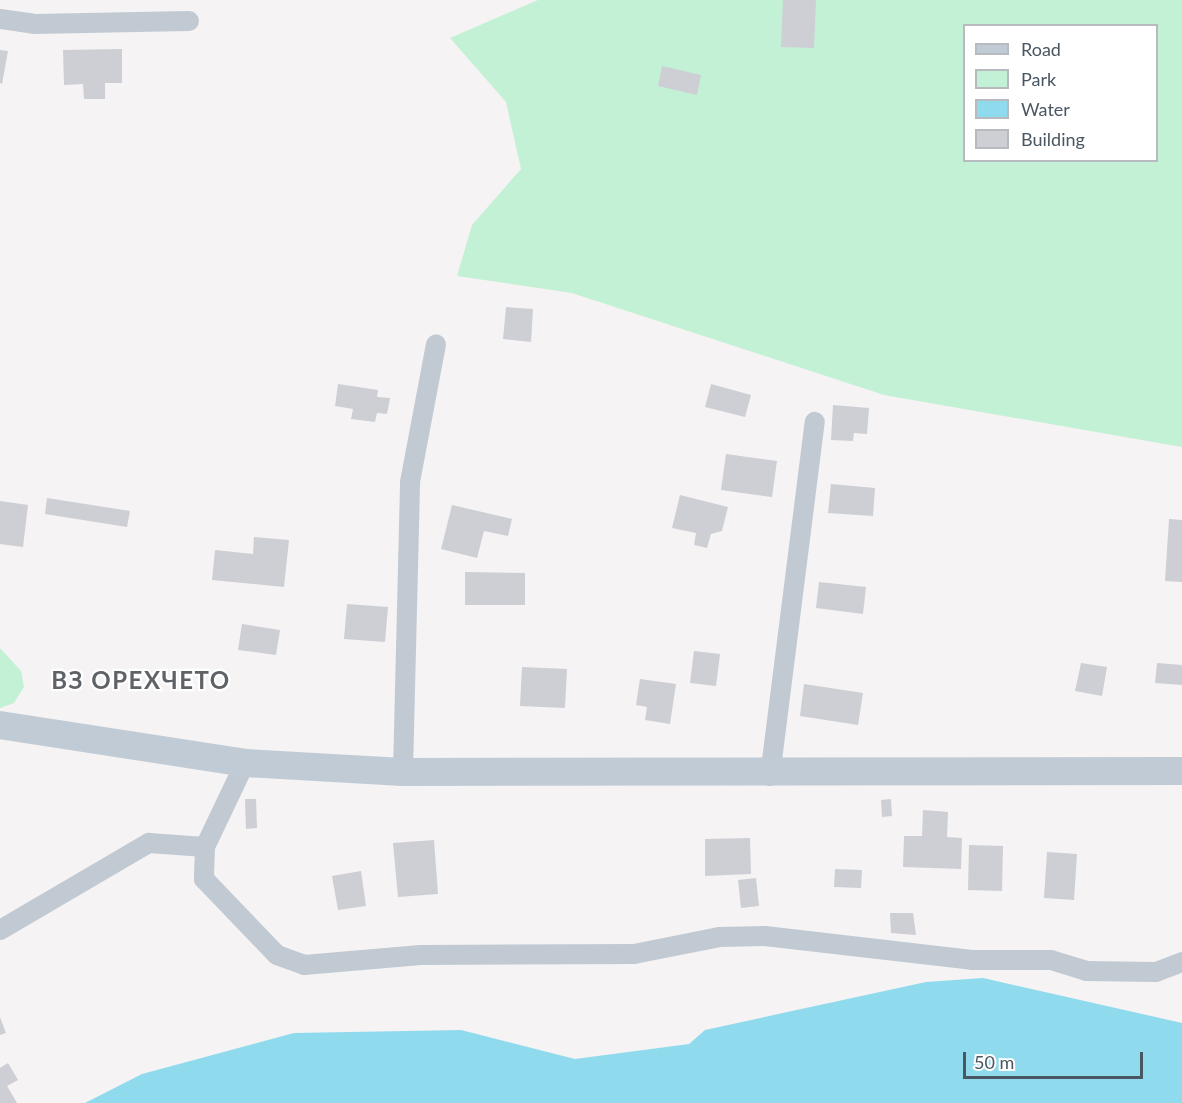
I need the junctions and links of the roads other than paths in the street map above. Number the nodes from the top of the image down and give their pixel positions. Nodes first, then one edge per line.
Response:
1 (0, 19) edge
2 (189, 21) dead end
3 (436, 344) dead end
4 (815, 422) dead end
5 (0, 725) edge
6 (245, 763) junction
7 (1182, 771) edge
8 (403, 772) junction
9 (770, 776) junction
10 (205, 847) junction
11 (0, 930) edge
12 (1182, 962) edge

1 - 2 street
3 - 8 street
4 - 9 street
5 - 6 street
6 - 8 street
6 - 10 street
7 - 9 street
8 - 9 street
10 - 11 street
10 - 12 street

